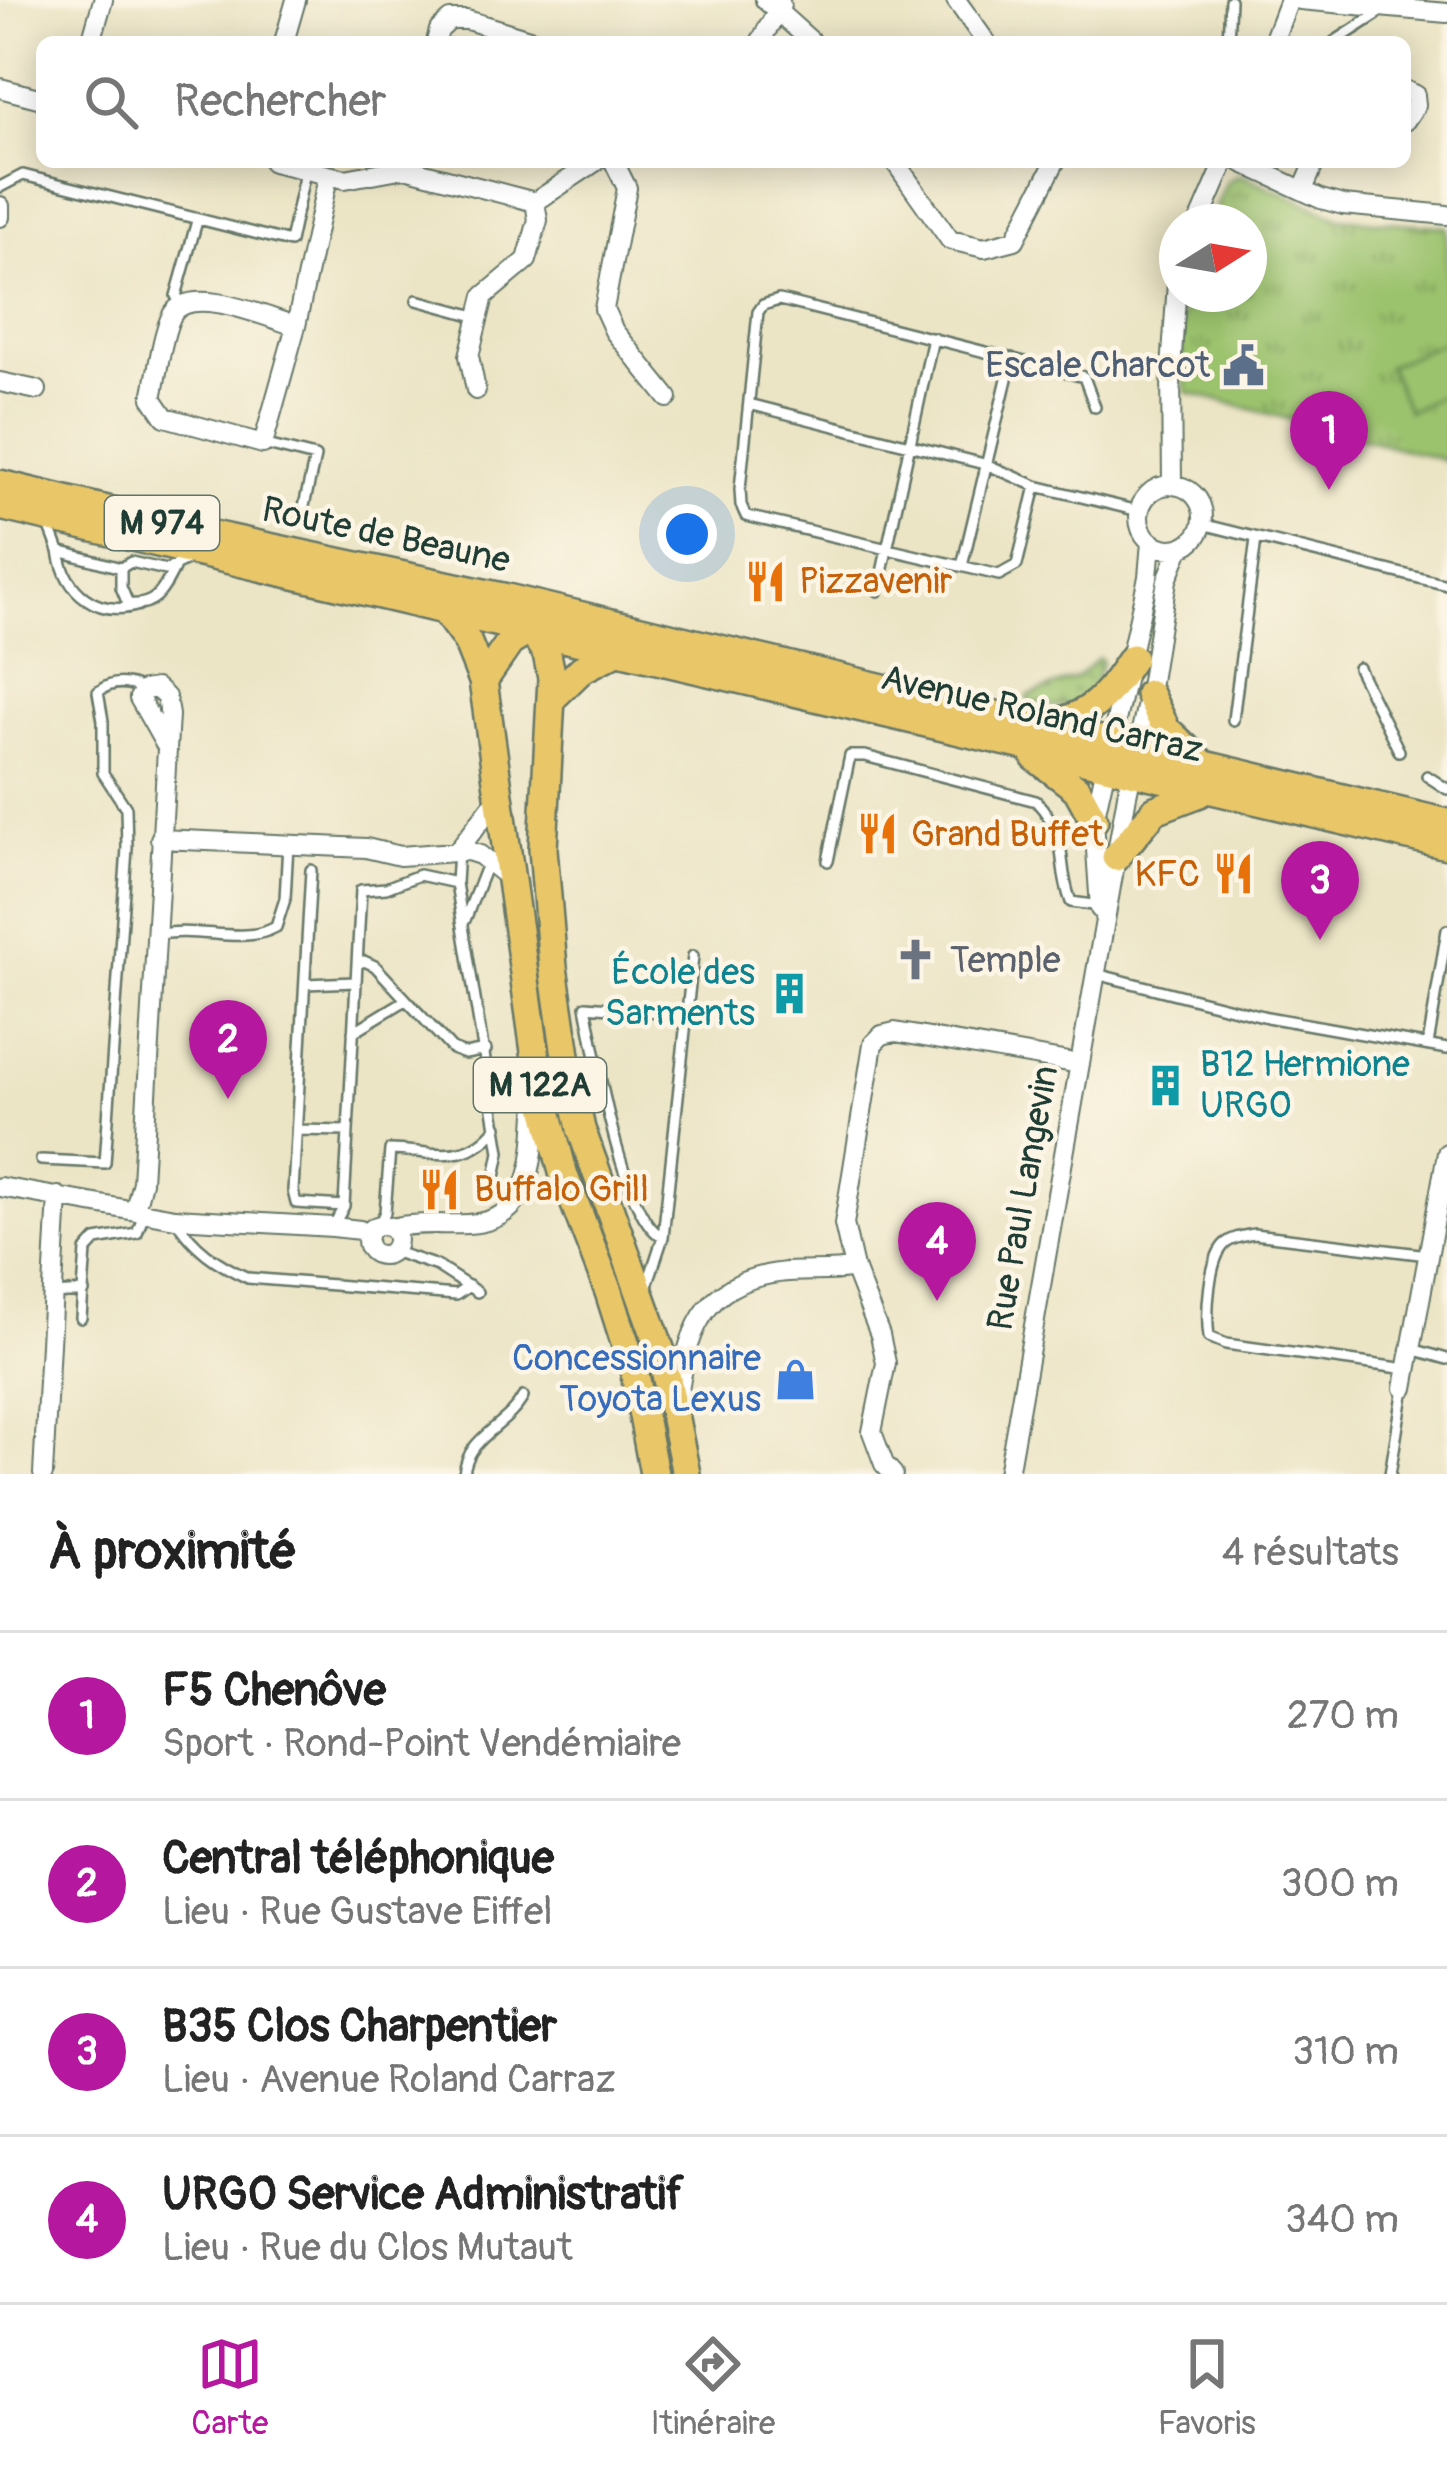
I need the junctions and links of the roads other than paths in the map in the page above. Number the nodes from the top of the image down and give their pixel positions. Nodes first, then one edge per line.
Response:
1 (103, 0) edge
2 (296, 0) edge
3 (956, 0) edge
4 (1230, 0) edge
5 (1288, 0) edge
6 (1300, 0) edge
7 (1381, 3) edge
8 (776, 5) edge
9 (1447, 13) edge
10 (93, 36) edge
11 (286, 36) edge
12 (438, 36) edge
13 (519, 36) edge
14 (763, 36) edge
15 (807, 36) edge
16 (982, 36) edge
17 (1228, 36) edge
18 (1276, 36) edge
19 (1344, 36) edge
20 (0, 88) edge
21 (36, 97) edge
22 (294, 168) edge
23 (393, 168) edge
24 (416, 168) edge
25 (587, 168) edge
26 (617, 168) edge
27 (900, 168) edge
28 (1052, 168) edge
29 (1222, 168) edge
30 (1254, 168) edge
31 (1312, 168) edge
32 (305, 171) junction
33 (328, 177) junction
34 (0, 187) edge
35 (1303, 190) junction
36 (535, 202) junction
37 (1207, 204) edge
38 (0, 206) edge
39 (1447, 215) edge
40 (0, 217) edge
41 (197, 221) junction
42 (416, 300) dead end
43 (184, 304) junction
44 (1175, 312) edge
45 (479, 317) junction
46 (296, 326) junction
47 (933, 338) junction
48 (1012, 358) junction
49 (0, 382) edge
50 (37, 390) dead end
51 (476, 391) dead end
52 (668, 398) dead end
53 (749, 404) junction
54 (1095, 407) dead end
55 (262, 444) junction
56 (908, 444) junction
57 (988, 466) junction
58 (0, 484) edge
59 (1172, 485) junction
60 (1036, 486) junction
61 (0, 506) edge
62 (304, 506) dead end
63 (1139, 512) junction
64 (46, 517) junction
65 (1202, 524) junction
66 (1256, 539) junction
67 (1150, 542) junction
68 (1180, 548) junction
69 (887, 549) junction
70 (59, 550) junction
71 (186, 561) junction
72 (962, 566) junction
73 (122, 568) junction
74 (1447, 585) edge
75 (878, 591) dead end
76 (507, 598) junction
77 (139, 605) junction
78 (444, 610) junction
79 (565, 613) junction
80 (531, 629) junction
81 (686, 642) joint
82 (621, 650) junction
83 (1132, 658) junction
84 (1358, 668) dead end
85 (483, 681) junction
86 (144, 689) joint
87 (1149, 694) junction
88 (552, 698) junction
89 (1233, 720) dead end
90 (1029, 736) junction
91 (1399, 751) dead end
92 (1123, 758) junction
93 (1427, 776) dead end
94 (1206, 778) junction
95 (1447, 788) edge
96 (498, 798) junction
97 (1094, 820) junction
98 (1446, 824) edge
99 (160, 839) junction
100 (288, 844) junction
101 (458, 850) junction
102 (1116, 856) junction
103 (827, 862) dead end
104 (310, 870) dead end
105 (499, 870) junction
106 (456, 884) junction
107 (1100, 906) junction
108 (465, 920) junction
109 (1447, 930) edge
110 (1101, 934) junction
111 (155, 935) junction
112 (694, 956) dead end
113 (357, 964) junction
114 (1096, 974) junction
115 (356, 982) junction
116 (304, 984) junction
117 (406, 1000) junction
118 (685, 1014) junction
119 (353, 1032) junction
120 (1427, 1045) junction
121 (1447, 1049) edge
122 (486, 1050) junction
123 (1080, 1064) junction
124 (539, 1080) junction
125 (497, 1127) junction
126 (297, 1130) junction
127 (348, 1130) junction
128 (1447, 1153) edge
129 (41, 1160) dead end
130 (494, 1182) dead end
131 (0, 1187) edge
132 (58, 1196) junction
133 (344, 1206) junction
134 (140, 1210) junction
135 (175, 1218) junction
136 (334, 1227) junction
137 (379, 1230) junction
138 (663, 1237) junction
139 (392, 1251) joint
140 (1428, 1255) junction
141 (854, 1268) junction
142 (84, 1292) junction
143 (52, 1294) junction
144 (644, 1297) junction
145 (81, 1318) dead end
146 (1447, 1359) edge
147 (1408, 1369) junction
148 (523, 1397) dead end
149 (676, 1414) junction
150 (43, 1474) edge
151 (464, 1474) edge
152 (655, 1474) edge
153 (686, 1474) edge
154 (892, 1474) edge
155 (1008, 1474) edge
156 (1390, 1474) edge

1 - 10 street
2 - 11 street
3 - 16 street
4 - 17 lane
5 - 18 street
6 - 7 street
7 - 9 street
7 - 19 lane
8 - 14 street
8 - 15 street
12 - 13 street
20 - 21 street
22 - 32 street
23 - 33 street
24 - 36 street
25 - 36 street
26 - 52 street
27 - 28 street
29 - 37 street
30 - 35 street
31 - 35 street
32 - 33 street
32 - 41 lane
33 - 46 street
34 - 41 lane
35 - 39 street
36 - 45 street
38 - 40 street
41 - 43 lane
42 - 45 lane
43 - 46 street
43 - 55 street
44 - 59 street
45 - 51 street
46 - 55 street
47 - 48 lane
47 - 53 lane
47 - 56 lane
48 - 54 lane
48 - 57 lane
49 - 50 street
53 - 56 lane
53 - 69 lane
55 - 62 lane
56 - 57 lane
56 - 69 lane
57 - 60 lane
57 - 72 lane
58 - 76 main road, Route de Beaune / M 974
59 - 63 street
59 - 65 street
60 - 63 lane
60 - 72 lane
61 - 64 main road, Route de Beaune / M 974
63 - 67 street
64 - 70 lane
64 - 71 main road, Route de Beaune / M 974
65 - 66 lane
65 - 68 street
66 - 74 lane
66 - 89 lane
67 - 68 street
67 - 83 street
68 - 87 street
69 - 72 lane
69 - 75 lane
70 - 73 lane
70 - 77 lane
71 - 73 lane
71 - 77 lane
71 - 78 main road, Route de Beaune / M 974
73 - 77 lane
76 - 79 main road, Route de Beaune / M 974
76 - 80 main road, M 122A
78 - 80 main road, Route de Beaune / M 974
78 - 85 main road, M 122A
79 - 80 main road
79 - 81 main road, Route de Beaune / M 974
80 - 82 main road, Route de Beaune / M 974
80 - 85 main road
80 - 88 main road, M 122A
81 - 90 main road, Avenue Roland Carraz
82 - 88 main road
82 - 90 main road, Avenue Roland Carraz
83 - 90 main road
83 - 92 street
84 - 91 lane
85 - 96 main road, M 122A
86 - 99 street
86 - 129 lane
87 - 92 street
87 - 94 main road
88 - 144 main road, M 122A
90 - 92 main road, Avenue Roland Carraz
90 - 97 main road
92 - 94 main road, Avenue Roland Carraz
92 - 97 street, Rue Paul Langevin
92 - 102 street, Rue Paul Langevin
93 - 95 lane
94 - 98 main road, Avenue Roland Carraz
94 - 102 main road
96 - 101 street
96 - 105 main road, M 122A
97 - 107 street, Rue Paul Langevin
99 - 100 street
99 - 111 street
100 - 101 street
100 - 111 lane
101 - 105 street
101 - 106 lane
102 - 110 street, Rue Paul Langevin
103 - 107 lane
104 - 116 lane
105 - 108 lane
105 - 124 main road, M 122A
106 - 108 lane
106 - 113 lane
107 - 110 street, Rue Paul Langevin
108 - 122 lane
109 - 120 lane
110 - 114 street, Rue Paul Langevin
111 - 134 street
112 - 118 lane
113 - 115 lane
113 - 117 lane
114 - 120 lane
114 - 123 street, Rue Paul Langevin
115 - 116 lane
115 - 119 lane
116 - 126 lane
117 - 119 lane
117 - 122 lane
118 - 138 lane
118 - 138 lane
119 - 127 lane
120 - 121 lane
122 - 125 lane
123 - 141 street
123 - 155 street, Rue Paul Langevin
124 - 137 street
124 - 152 main road, M 122A
125 - 130 lane
125 - 137 lane
126 - 127 lane
126 - 133 lane
127 - 133 lane
128 - 140 street
131 - 132 street
132 - 134 street
132 - 143 street
133 - 136 lane
134 - 135 street
134 - 142 lane
135 - 136 street
135 - 139 lane
136 - 137 street
137 - 139 street
138 - 144 lane
140 - 147 street
140 - 147 lane
141 - 149 street
141 - 154 street
142 - 143 lane
142 - 145 lane
143 - 150 street
144 - 149 main road, M 122A
146 - 147 lane
147 - 156 lane
148 - 151 lane
149 - 153 main road, M 122A

